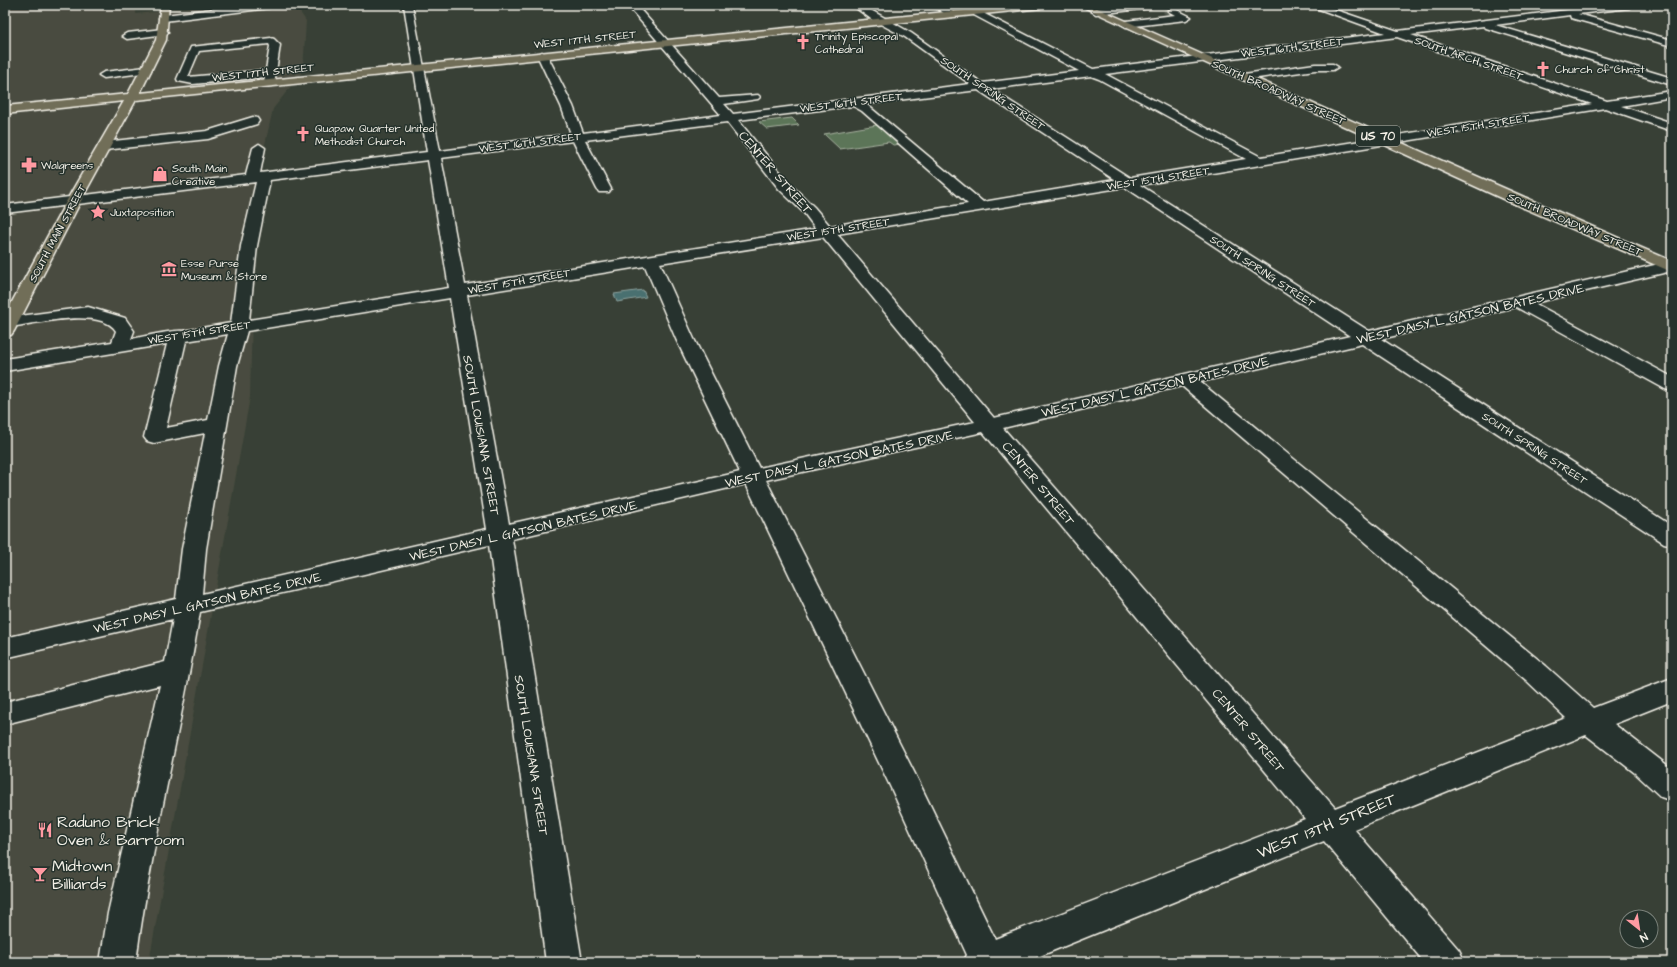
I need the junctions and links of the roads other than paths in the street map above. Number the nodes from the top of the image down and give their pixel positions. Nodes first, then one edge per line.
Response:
1 (209, 5) edge
2 (269, 5) edge
3 (408, 5) edge
4 (631, 5) edge
5 (856, 5) edge
6 (935, 5) edge
7 (988, 5) edge
8 (1042, 5) edge
9 (1083, 5) edge
10 (1312, 5) edge
11 (1629, 5) edge
12 (1129, 6) edge
13 (1540, 7) dead end
14 (996, 10) junction
15 (1162, 10) edge
16 (165, 11) edge
17 (1096, 11) junction
18 (975, 12) junction
19 (1565, 13) junction
20 (952, 14) junction
21 (1155, 20) junction
22 (881, 21) junction
23 (1126, 24) junction
24 (1482, 24) junction
25 (163, 32) junction
26 (922, 33) dead end
27 (1399, 34) junction
28 (908, 35) junction
29 (127, 36) dead end
30 (665, 43) junction
31 (1672, 43) edge
32 (542, 55) junction
33 (1203, 58) junction
34 (1333, 67) dead end
35 (420, 68) junction
36 (146, 70) junction
37 (1090, 72) junction
38 (104, 75) dead end
39 (1244, 77) junction
40 (270, 78) junction
41 (1672, 82) edge
42 (979, 86) junction
43 (1672, 94) edge
44 (131, 97) junction
45 (754, 97) dead end
46 (716, 102) junction
47 (854, 102) junction
48 (1605, 104) junction
49 (5, 110) edge
50 (730, 118) junction
51 (253, 121) dead end
52 (1672, 127) edge
53 (579, 136) junction
54 (1387, 140) junction
55 (104, 146) junction
56 (259, 148) dead end
57 (435, 154) junction
58 (1290, 156) junction
59 (1259, 161) junction
60 (1312, 167) dead end
61 (258, 177) junction
62 (1129, 183) junction
63 (604, 189) dead end
64 (74, 200) junction
65 (979, 206) junction
66 (5, 209) edge
67 (826, 231) junction
68 (650, 259) junction
69 (1672, 267) edge
70 (458, 292) junction
71 (1519, 302) junction
72 (240, 325) junction
73 (8, 326) edge
74 (178, 335) junction
75 (1365, 337) junction
76 (120, 345) junction
77 (5, 364) edge
78 (1667, 377) edge
79 (1185, 379) junction
80 (216, 425) junction
81 (989, 425) junction
82 (754, 476) junction
83 (499, 535) junction
84 (1672, 536) edge
85 (188, 607) junction
86 (5, 648) edge
87 (177, 670) junction
88 (1672, 689) edge
89 (5, 713) edge
90 (1588, 721) junction
91 (1672, 788) edge
92 (1329, 824) junction
93 (984, 961) edge
94 (118, 962) edge
95 (564, 962) edge
96 (1447, 962) edge

1 - 16 street
2 - 16 street
3 - 35 street, SOUTH LOUISIANA STREET
4 - 30 street, CENTER STREET
5 - 22 street, SOUTH SPRING STREET
6 - 20 street
7 - 14 street
8 - 14 main road, WEST 17TH STREET
9 - 17 main road, SOUTH BROADWAY STREET / US 70
10 - 27 street, SOUTH ARCH STREET
11 - 19 street, WEST 16TH STREET
12 - 15 street
12 - 17 street
12 - 21 street
13 - 19 street
14 - 18 main road, WEST 17TH STREET
15 - 21 street
16 - 25 main road, SOUTH MAIN STREET
17 - 23 main road, SOUTH BROADWAY STREET / US 70
18 - 20 main road, WEST 17TH STREET
18 - 37 street
19 - 24 street, WEST 16TH STREET
19 - 31 street
20 - 22 main road, WEST 17TH STREET
21 - 23 street
22 - 28 street, SOUTH SPRING STREET
22 - 30 main road, WEST 17TH STREET
23 - 33 main road, SOUTH BROADWAY STREET / US 70
24 - 27 street, WEST 16TH STREET
24 - 41 street
25 - 29 street
25 - 36 main road, SOUTH MAIN STREET
26 - 28 street
27 - 33 street, WEST 16TH STREET
27 - 48 street, SOUTH ARCH STREET
28 - 42 street, SOUTH SPRING STREET
30 - 32 main road, WEST 17TH STREET
30 - 46 street, CENTER STREET
32 - 35 main road, WEST 17TH STREET
32 - 53 street
33 - 37 street, WEST 16TH STREET
33 - 39 main road, SOUTH BROADWAY STREET / US 70
34 - 39 street
35 - 40 main road, WEST 17TH STREET
35 - 57 street, SOUTH LOUISIANA STREET
36 - 38 street
36 - 44 main road, SOUTH MAIN STREET
37 - 42 street, WEST 16TH STREET
37 - 59 street
39 - 54 main road, SOUTH BROADWAY STREET / US 70
40 - 40 street
40 - 44 main road, WEST 17TH STREET
42 - 47 street, WEST 16TH STREET
42 - 62 street, SOUTH SPRING STREET
43 - 48 street, WEST 15TH STREET
44 - 49 main road, WEST 17TH STREET
44 - 55 main road, SOUTH MAIN STREET
45 - 46 street
46 - 50 street, CENTER STREET
47 - 50 street, WEST 16TH STREET
47 - 65 street
48 - 52 street, SOUTH ARCH STREET
48 - 54 street, WEST 15TH STREET
50 - 53 street, WEST 16TH STREET
50 - 67 street, CENTER STREET
51 - 55 street
53 - 57 street, WEST 16TH STREET
53 - 63 street
54 - 58 street, WEST 15TH STREET
54 - 69 main road, SOUTH BROADWAY STREET / US 70
55 - 64 main road, SOUTH MAIN STREET
56 - 61 street
57 - 61 street, WEST 16TH STREET
57 - 70 street, SOUTH LOUISIANA STREET
58 - 59 street, WEST 15TH STREET
58 - 60 street
59 - 62 street, WEST 15TH STREET
61 - 64 street, WEST 16TH STREET
61 - 72 street
62 - 65 street, WEST 15TH STREET
62 - 75 street, SOUTH SPRING STREET
64 - 66 street, WEST 16TH STREET
64 - 73 main road, SOUTH MAIN STREET
65 - 67 street, WEST 15TH STREET
67 - 68 street, WEST 15TH STREET
67 - 81 street, CENTER STREET
68 - 70 street, WEST 15TH STREET
68 - 82 street
69 - 71 street, WEST DAISY L GATSON BATES DRIVE
70 - 72 street, WEST 15TH STREET
70 - 83 street, SOUTH LOUISIANA STREET
71 - 75 street, WEST DAISY L GATSON BATES DRIVE
71 - 78 street
72 - 74 street, WEST 15TH STREET
72 - 80 street
73 - 76 street
74 - 76 street, WEST 15TH STREET
74 - 80 street
75 - 79 street, WEST DAISY L GATSON BATES DRIVE
75 - 84 street, SOUTH SPRING STREET
76 - 77 street, WEST 15TH STREET
79 - 81 street, WEST DAISY L GATSON BATES DRIVE
79 - 90 street
80 - 85 street
81 - 82 street, WEST DAISY L GATSON BATES DRIVE
81 - 92 street, CENTER STREET
82 - 83 street, WEST DAISY L GATSON BATES DRIVE
82 - 93 street
83 - 85 street, WEST DAISY L GATSON BATES DRIVE
83 - 95 street, SOUTH LOUISIANA STREET
85 - 86 street, WEST DAISY L GATSON BATES DRIVE
85 - 87 street
87 - 89 street
87 - 94 street
88 - 90 street, WEST 13TH STREET
90 - 91 street
90 - 92 street, WEST 13TH STREET
92 - 93 street, WEST 13TH STREET
92 - 96 street, CENTER STREET

